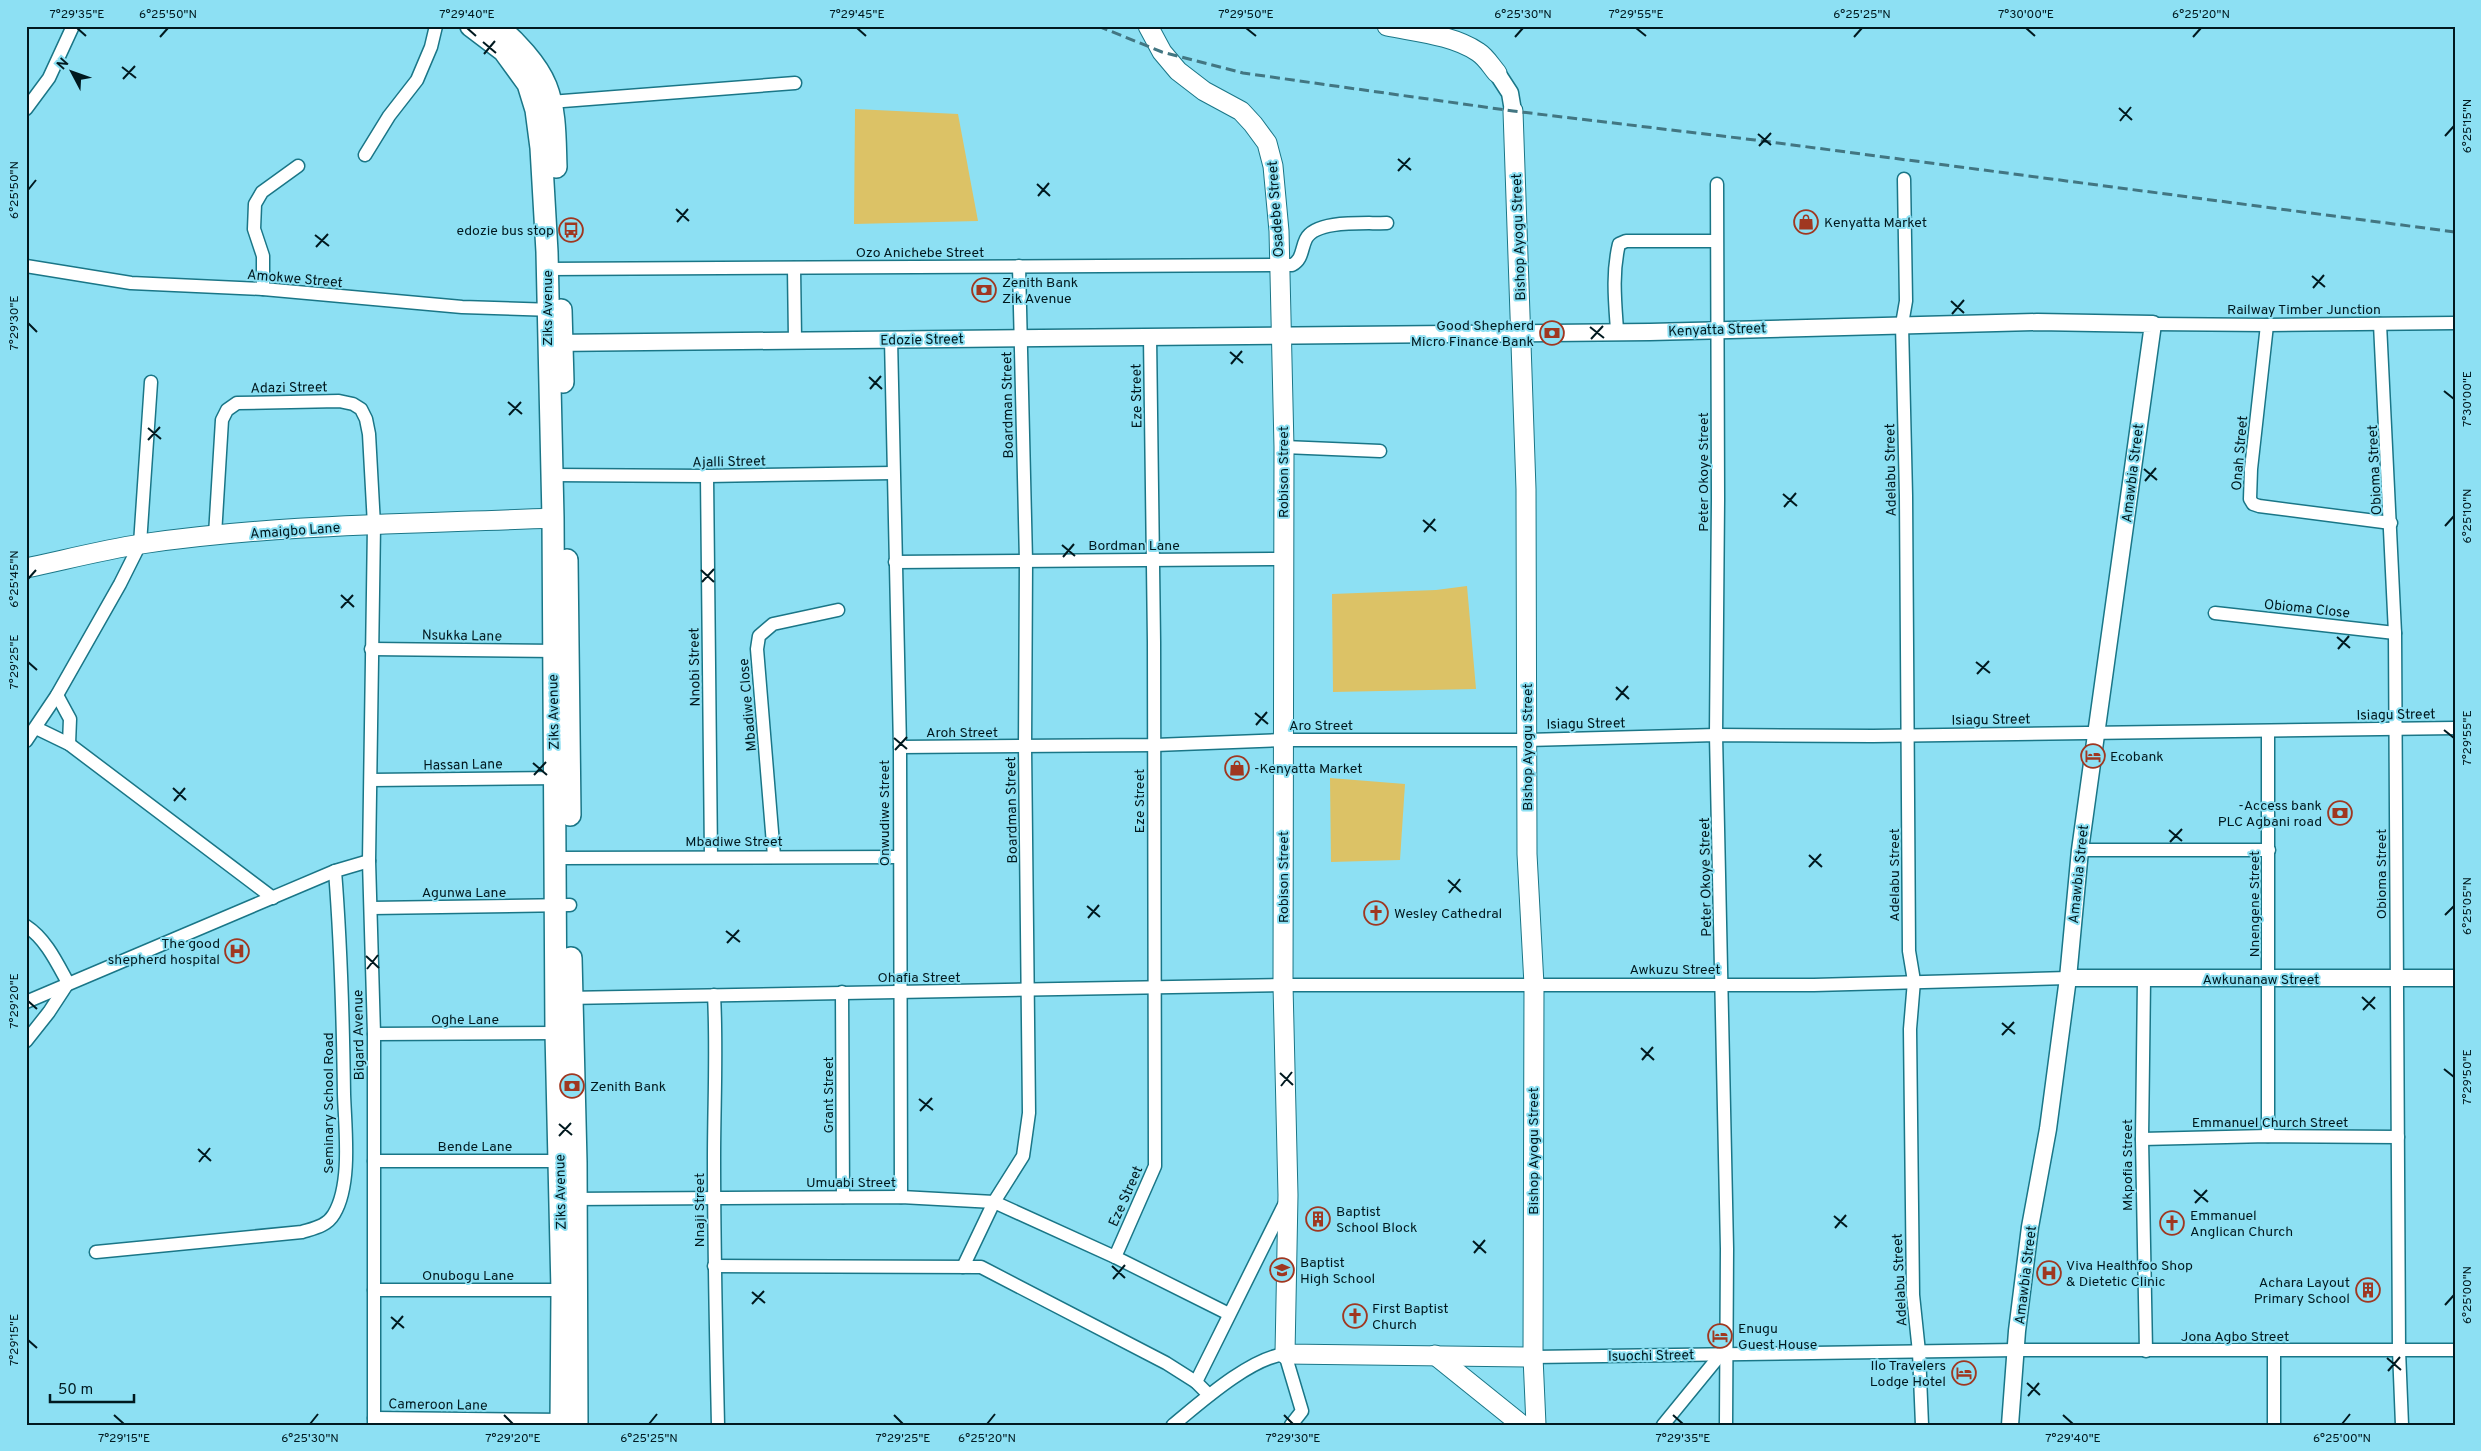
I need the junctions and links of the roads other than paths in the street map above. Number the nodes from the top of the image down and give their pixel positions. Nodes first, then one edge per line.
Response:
1 (73, 26) edge
2 (436, 26) edge
3 (471, 26) edge
4 (497, 26) edge
5 (1148, 26) edge
6 (1387, 26) edge
7 (1497, 73) joint
8 (795, 84) dead end
9 (550, 102) junction
10 (26, 109) edge
11 (1513, 111) joint
12 (365, 155) dead end
13 (298, 166) dead end
14 (1904, 179) dead end
15 (1717, 184) dead end
16 (1387, 223) dead end
17 (1716, 241) junction
18 (1279, 265) junction
19 (26, 266) edge
20 (1019, 266) junction
21 (794, 268) junction
22 (554, 269) junction
23 (263, 289) junction
24 (555, 310) junction
25 (2455, 323) edge
26 (1902, 324) junction
27 (2153, 324) junction
28 (2380, 324) junction
29 (2267, 325) junction
30 (1717, 329) junction
31 (1617, 330) junction
32 (1522, 332) junction
33 (1280, 334) junction
34 (1150, 336) junction
35 (1022, 338) junction
36 (795, 339) junction
37 (891, 339) junction
38 (555, 343) junction
39 (151, 382) dead end
40 (1284, 447) junction
41 (1380, 451) dead end
42 (893, 473) junction
43 (558, 475) junction
44 (707, 476) junction
45 (559, 518) junction
46 (2392, 523) junction
47 (374, 525) junction
48 (214, 535) junction
49 (140, 544) junction
50 (1153, 559) junction
51 (1282, 559) junction
52 (1026, 561) junction
53 (895, 562) junction
54 (26, 568) edge
55 (838, 610) dead end
56 (2215, 613) dead end
57 (2395, 632) junction
58 (371, 649) junction
59 (561, 651) junction
60 (58, 695) junction
61 (36, 728) junction
62 (2395, 728) junction
63 (2455, 728) edge
64 (2098, 732) junction
65 (2268, 732) junction
66 (1716, 735) junction
67 (1908, 735) junction
68 (1284, 740) junction
69 (1527, 740) junction
70 (26, 741) edge
71 (69, 744) junction
72 (1154, 745) junction
73 (900, 747) junction
74 (1025, 747) junction
75 (562, 778) junction
76 (371, 780) junction
77 (2080, 850) junction
78 (2269, 850) junction
79 (774, 856) junction
80 (563, 857) junction
81 (710, 857) junction
82 (898, 857) junction
83 (369, 861) junction
84 (335, 871) junction
85 (273, 898) junction
86 (563, 906) junction
87 (371, 908) junction
88 (26, 926) edge
89 (2068, 978) junction
90 (2455, 978) edge
91 (2269, 979) junction
92 (1914, 980) junction
93 (2144, 980) junction
94 (2396, 980) junction
95 (68, 983) junction
96 (1722, 984) junction
97 (1283, 985) junction
98 (1534, 985) junction
99 (1154, 988) junction
100 (1030, 991) junction
101 (842, 992) junction
102 (901, 992) junction
103 (714, 996) junction
104 (564, 999) junction
105 (26, 1002) edge
106 (556, 1033) junction
107 (374, 1034) junction
108 (26, 1041) edge
109 (2268, 1136) junction
110 (2398, 1137) junction
111 (2142, 1139) junction
112 (374, 1161) junction
113 (568, 1162) junction
114 (1288, 1195) junction
115 (843, 1197) junction
116 (901, 1197) junction
117 (714, 1198) junction
118 (568, 1199) junction
119 (994, 1202) junction
120 (96, 1252) dead end
121 (1114, 1257) junction
122 (714, 1266) junction
123 (963, 1267) junction
124 (374, 1290) junction
125 (570, 1290) junction
126 (1229, 1314) junction
127 (2016, 1350) junction
128 (2399, 1350) junction
129 (2455, 1350) edge
130 (2146, 1351) junction
131 (2274, 1351) junction
132 (1919, 1352) junction
133 (1285, 1354) junction
134 (1724, 1354) junction
135 (1435, 1356) junction
136 (1532, 1357) junction
137 (1196, 1382) junction
138 (1209, 1395) junction
139 (374, 1421) edge
140 (569, 1422) edge
141 (718, 1425) edge
142 (1174, 1425) edge
143 (1292, 1425) edge
144 (1522, 1425) edge
145 (1536, 1425) edge
146 (1663, 1425) edge
147 (1726, 1425) edge
148 (1922, 1425) edge
149 (2010, 1425) edge
150 (2274, 1425) edge
151 (2402, 1425) edge

1 - 10 street
2 - 12 street
3 - 22 main road, Ziks Avenue
4 - 9 main road, Ziks Avenue
5 - 18 main road, Osadebe Street
6 - 7 main road
7 - 11 street, Bishop Ayogu Street
8 - 9 street
9 - 22 main road, Ziks Avenue
11 - 32 main road, Bishop Ayogu Street
13 - 23 street
14 - 26 street, Adelabu Street
15 - 17 street, Peter Okoye Street
16 - 18 street
17 - 30 street, Peter Okoye Street
17 - 31 street
18 - 20 street, Ozo Anichebe Street
18 - 33 main road, Robison Street
19 - 23 street, Amokwe Street
20 - 21 street, Ozo Anichebe Street
20 - 35 street, Boardman Street
21 - 22 street, Ozo Anichebe Street
21 - 36 street
22 - 24 main road, Ziks Avenue
23 - 24 street, Amokwe Street
24 - 38 main road, Ziks Avenue
25 - 28 street, Railway Timber Junction
26 - 27 street, Kenyatta Street
26 - 30 street, Kenyatta Street
26 - 67 street, Adelabu Street
27 - 29 street, Railway Timber Junction
27 - 64 street, Amawbia Street
28 - 29 street, Railway Timber Junction
28 - 46 street, Obioma Street
29 - 46 street, Onah Street
30 - 31 street, Kenyatta Street
30 - 66 street, Peter Okoye Street
31 - 32 street, Kenyatta Street
32 - 33 street, Kenyatta Street
32 - 69 main road, Bishop Ayogu Street
33 - 34 street, Edozie Street
33 - 40 main road, Robison Street
34 - 35 street, Edozie Street
34 - 50 street, Eze Street
35 - 37 street, Edozie Street
35 - 52 street, Boardman Street
36 - 37 street, Edozie Street
36 - 38 street, Edozie Street
37 - 42 street, Onwudiwe Street
38 - 43 main road, Ziks Avenue
39 - 49 street
40 - 41 street
40 - 51 main road, Robison Street
42 - 44 street, Ajalli Street
42 - 53 street, Onwudiwe Street
43 - 44 street, Ajalli Street
43 - 45 main road, Ziks Avenue
44 - 81 street, Nnobi Street
45 - 47 main road, Amaigbo Lane
45 - 59 main road, Ziks Avenue
46 - 57 street, Obioma Street
47 - 48 main road, Amaigbo Lane
47 - 48 street, Adazi Street
47 - 58 street, Bigard Avenue
48 - 49 main road, Amaigbo Lane
49 - 54 main road, Amaigbo Lane
49 - 60 street
50 - 51 street, Bordman Lane
50 - 52 street, Bordman Lane
50 - 72 street, Eze Street
51 - 68 main road, Robison Street
52 - 53 street, Bordman Lane
52 - 74 street, Boardman Street
53 - 73 street, Onwudiwe Street
55 - 79 street, Mbadiwe Close
56 - 57 street, Obioma Close
57 - 62 street, Obioma Street
58 - 59 street, Nsukka Lane
58 - 76 street, Bigard Avenue
59 - 75 main road, Ziks Avenue
60 - 61 street
60 - 71 street
61 - 70 street
61 - 71 street
62 - 63 street, Isiagu Street
62 - 65 street, Isiagu Street
62 - 94 street, Obioma Street
64 - 65 street, Isiagu Street
64 - 67 street, Isiagu Street
64 - 77 street, Amawbia Street
65 - 78 street, Nnengene Street
66 - 67 street, Isiagu Street
66 - 69 street, Isiagu Street
66 - 96 street, Peter Okoye Street
67 - 92 street, Adelabu Street
68 - 69 street, Aro Street
68 - 72 street, Aro Street
68 - 97 main road, Robison Street
69 - 98 main road, Bishop Ayogu Street
71 - 85 street
72 - 74 street, Aro Street
72 - 99 street, Eze Street
73 - 74 street, Aroh Street
73 - 82 street, Onwudiwe Street
74 - 100 street, Boardman Street
75 - 76 street, Hassan Lane
75 - 80 main road, Ziks Avenue
76 - 83 street, Bigard Avenue
77 - 78 street
77 - 89 street, Amawbia Street
78 - 91 street, Nnengene Street
79 - 81 street, Mbadiwe Street
79 - 82 street, Mbadiwe Street
80 - 81 street, Mbadiwe Street
80 - 86 main road, Ziks Avenue
82 - 102 street, Onwudiwe Street
83 - 84 street
83 - 87 street, Bigard Avenue
84 - 85 street
84 - 120 street, Seminary School Road
85 - 95 street
86 - 87 street, Agunwa Lane
86 - 104 main road, Ziks Avenue
87 - 107 street, Bigard Avenue
88 - 95 street
89 - 92 street, Awkuzu Street
89 - 93 street, Awkunanaw Street
89 - 127 street, Amawbia Street
90 - 94 street, Awkunanaw Street
91 - 93 street, Awkunanaw Street
91 - 94 street, Awkunanaw Street
91 - 109 street, Nnengene Street
92 - 96 street, Awkuzu Street
92 - 132 street, Adelabu Street
93 - 111 street, Mkpofia Street
94 - 110 street, Obioma Street
95 - 105 street
95 - 108 street
96 - 98 street, Awkuzu Street
96 - 134 street, Peter Okoye Street
97 - 98 street, Awkuzu Street
97 - 99 street, Ohafia Street
97 - 114 main road, Robison Street
98 - 136 main road, Bishop Ayogu Street
99 - 100 street, Ohafia Street
99 - 121 street, Eze Street
100 - 102 street, Ohafia Street
100 - 119 street, Boardman Street
101 - 102 street, Ohafia Street
101 - 103 street, Ohafia Street
101 - 115 street, Grant Street
102 - 116 street, Onwudiwe Street
103 - 104 street, Ohafia Street
103 - 117 street, Nnaji Street
104 - 106 main road, Ziks Avenue
104 - 113 main road, Ziks Avenue
106 - 107 street, Oghe Lane
106 - 113 main road, Ziks Avenue
107 - 112 street, Bigard Avenue
109 - 110 street, Emmanuel Church Street
109 - 111 street, Emmanuel Church Street
110 - 128 street, Obioma Street
111 - 130 street, Mkpofia Street
112 - 113 street, Bende Lane
112 - 124 street, Bigard Avenue
113 - 118 main road, Ziks Avenue
114 - 126 street
114 - 133 main road, Robison Street
115 - 116 street, Umuabi Street
115 - 117 street, Umuabi Street
116 - 119 street, Umuabi Street
117 - 118 street, Umuabi Street
117 - 122 street, Nnaji Street
118 - 125 main road, Ziks Avenue
119 - 121 street, Umuabi Street
119 - 123 street, Boardman Street
121 - 126 street, Umuabi Street
122 - 123 street
122 - 141 street, Nnaji Street
123 - 137 street
124 - 125 street, Onubogu Lane
124 - 139 street, Bigard Avenue
125 - 140 main road, Ziks Avenue
126 - 137 street
127 - 130 street, Jona Agbo Street
127 - 132 street, Isuochi Street
127 - 149 street, Amawbia Street
128 - 129 street, Jona Agbo Street
128 - 131 street, Jona Agbo Street
128 - 151 street, Obioma Street
130 - 131 street, Jona Agbo Street
131 - 150 street
132 - 134 street, Isuochi Street
132 - 148 street, Adelabu Street
133 - 135 main road, Isuochi Street
133 - 138 street
133 - 143 street
134 - 136 street, Isuochi Street
134 - 146 street
134 - 147 street, Peter Okoye Street
135 - 136 main road, Isuochi Street
135 - 144 main road
136 - 145 main road, Bishop Ayogu Street
137 - 138 street
138 - 142 street
139 - 140 street, Cameroon Lane

